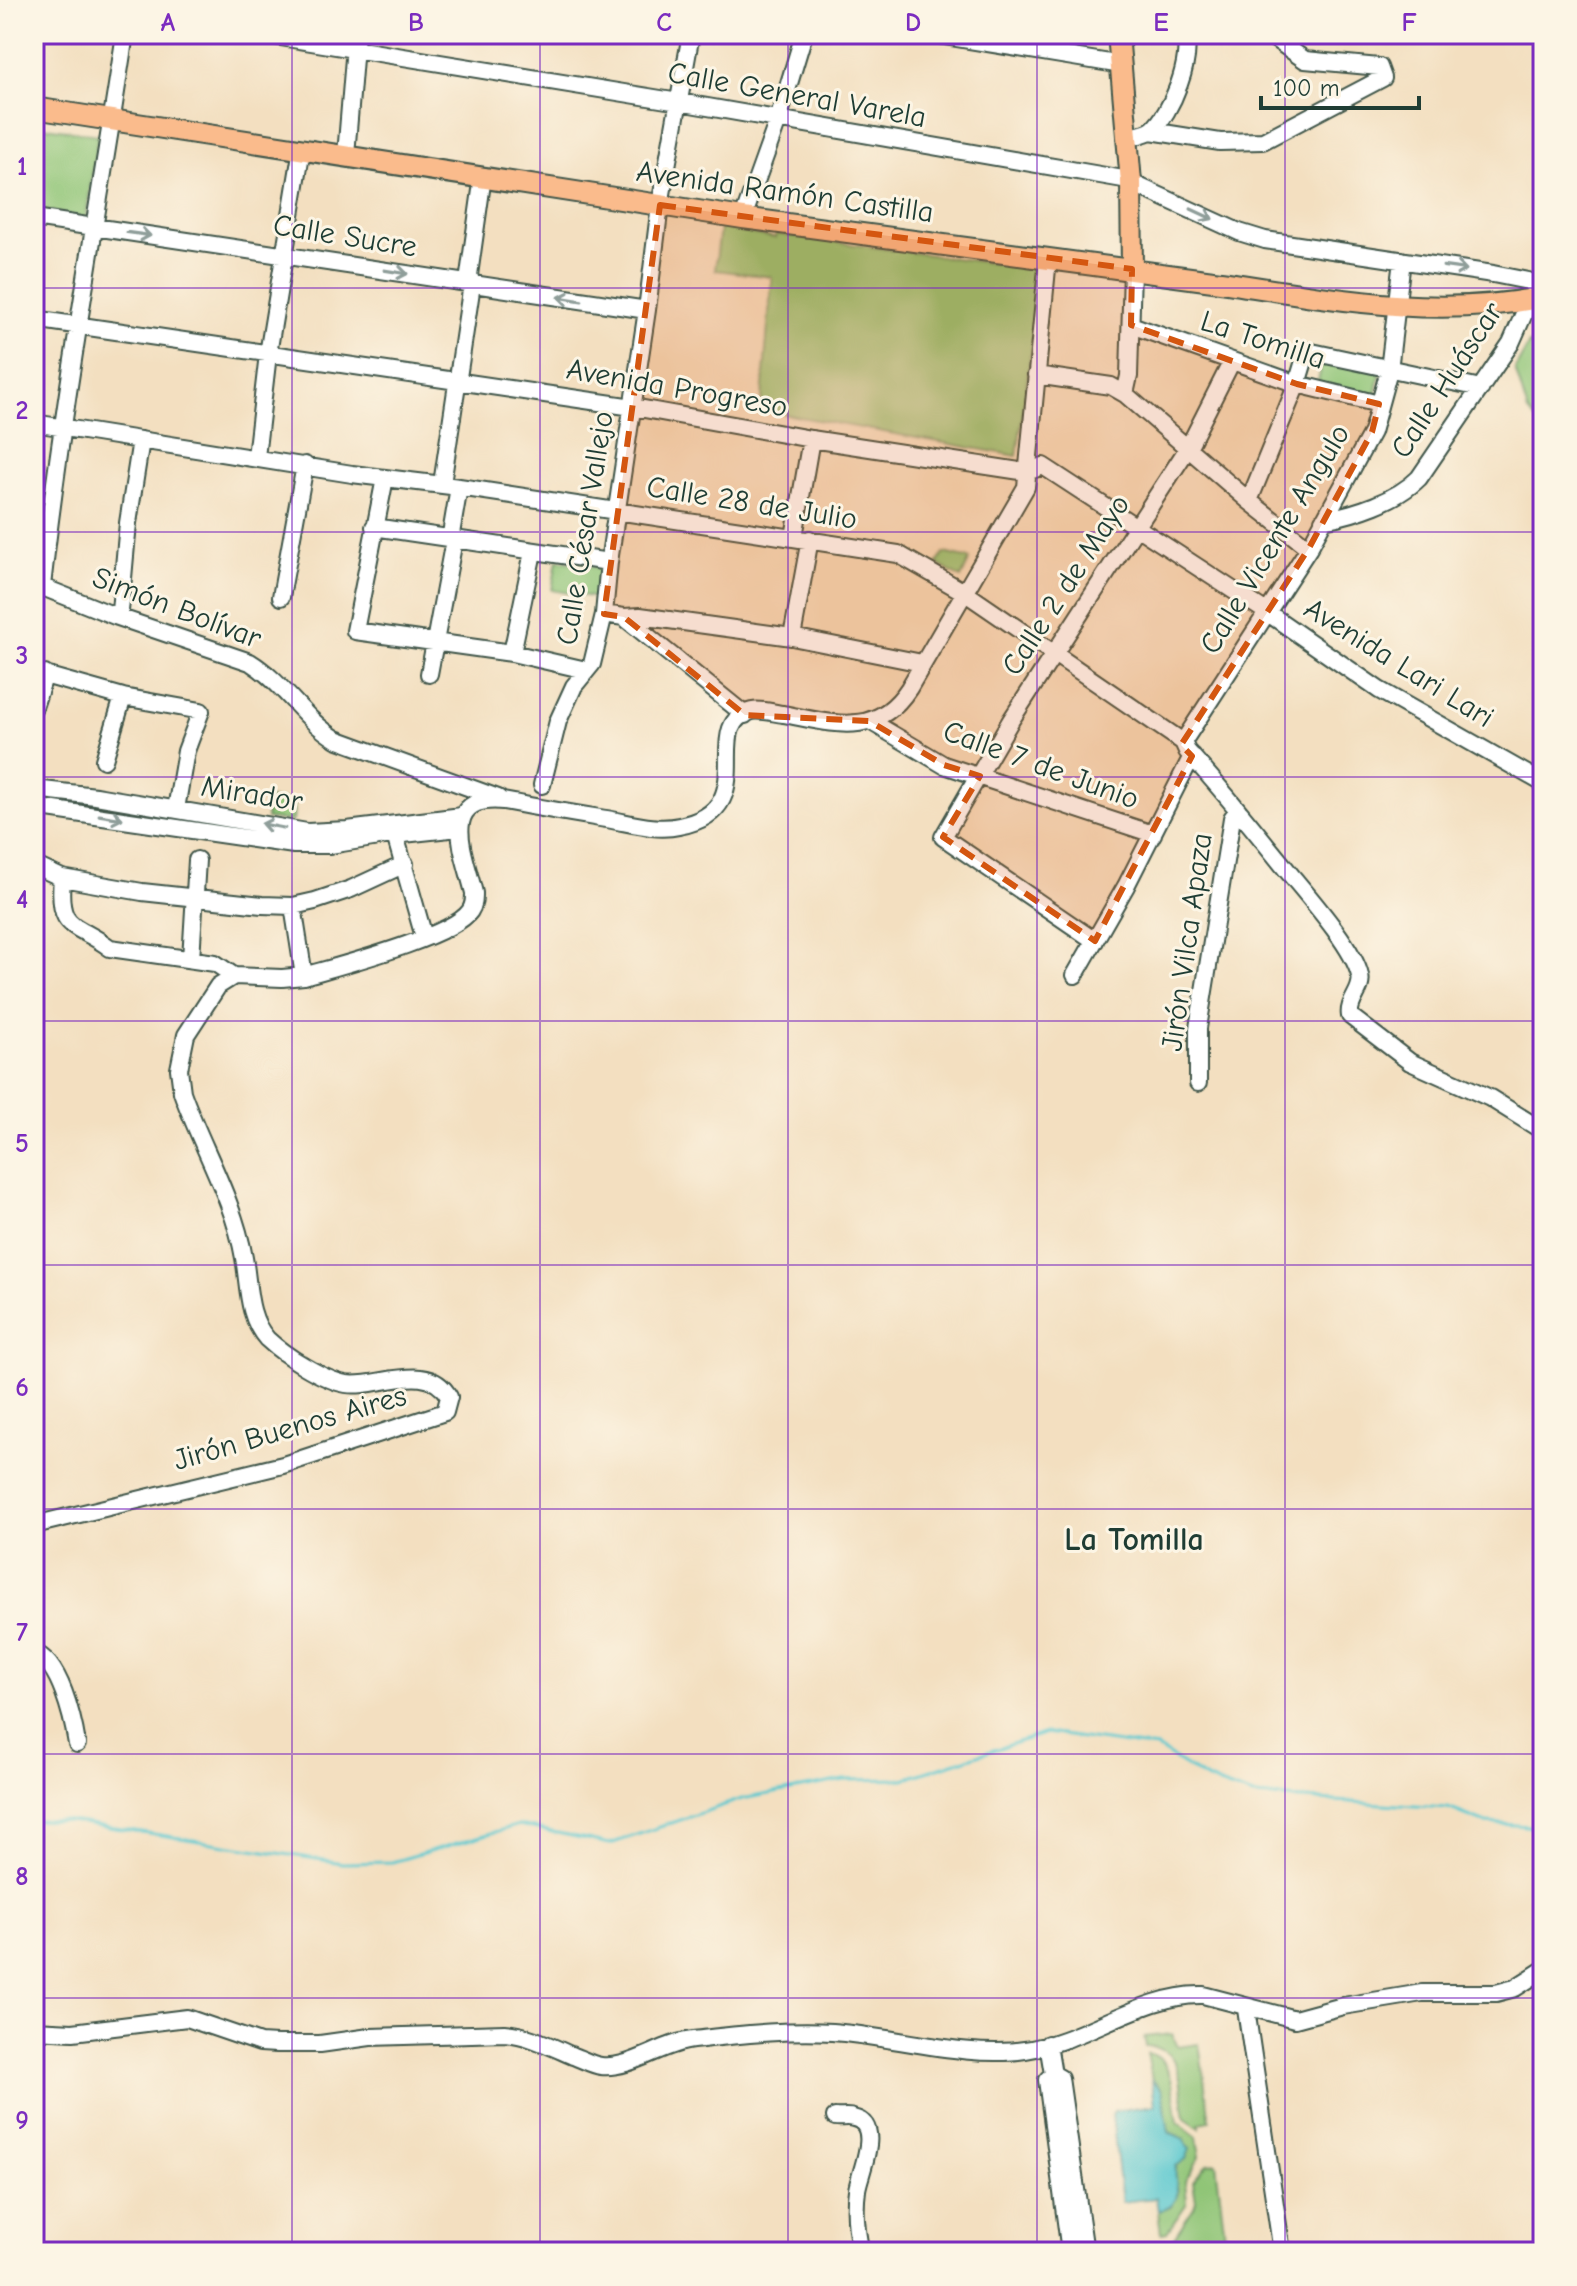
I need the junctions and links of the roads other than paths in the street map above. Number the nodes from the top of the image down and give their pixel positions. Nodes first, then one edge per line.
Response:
1 (125, 34) edge
2 (262, 34) edge
3 (691, 34) edge
4 (804, 34) edge
5 (932, 34) edge
6 (1118, 34) edge
7 (1184, 34) edge
8 (1268, 34) edge
9 (355, 42) edge
10 (1122, 65) junction
11 (679, 102) junction
12 (34, 108) edge
13 (112, 120) junction
14 (778, 120) junction
15 (1151, 131) junction
16 (1127, 138) junction
17 (302, 148) junction
18 (346, 155) junction
19 (483, 176) junction
20 (1131, 182) junction
21 (660, 205) junction
22 (34, 218) edge
23 (743, 218) junction
24 (95, 228) junction
25 (286, 256) junction
26 (1048, 258) junction
27 (1402, 260) junction
28 (1132, 269) junction
29 (472, 284) junction
30 (1539, 295) edge
31 (1397, 306) junction
32 (647, 310) junction
33 (34, 319) edge
34 (1131, 325) junction
35 (77, 326) junction
36 (268, 354) junction
37 (1232, 361) junction
38 (1389, 370) junction
39 (1036, 375) junction
40 (457, 381) junction
41 (1297, 384) junction
42 (1481, 388) junction
43 (1125, 394) junction
44 (1379, 404) junction
45 (633, 407) junction
46 (34, 423) edge
47 (63, 428) junction
48 (811, 439) junction
49 (141, 440) junction
50 (1188, 448) junction
51 (256, 457) junction
52 (305, 465) junction
53 (1027, 472) junction
54 (385, 478) junction
55 (451, 486) junction
56 (1249, 501) junction
57 (42, 511) edge
58 (616, 511) junction
59 (1323, 520) junction
60 (374, 527) junction
61 (1138, 528) junction
62 (802, 538) junction
63 (454, 540) junction
64 (1309, 548) junction
65 (533, 552) junction
66 (609, 562) junction
67 (38, 585) edge
68 (964, 592) junction
69 (281, 597) dead end
70 (1268, 613) junction
71 (604, 614) junction
72 (115, 616) junction
73 (624, 617) junction
74 (792, 637) junction
75 (433, 642) junction
76 (512, 653) junction
77 (1054, 654) junction
78 (922, 663) junction
79 (586, 670) junction
80 (40, 673) edge
81 (429, 674) dead end
82 (123, 697) junction
83 (34, 707) edge
84 (745, 715) junction
85 (870, 721) junction
86 (1187, 749) junction
87 (104, 760) dead end
88 (980, 776) junction
89 (1543, 783) edge
90 (542, 785) dead end
91 (34, 789) edge
92 (503, 801) junction
93 (34, 807) edge
94 (176, 809) junction
95 (1238, 810) junction
96 (460, 822) junction
97 (394, 830) junction
98 (1153, 834) junction
99 (197, 860) dead end
100 (405, 864) junction
101 (34, 865) edge
102 (62, 878) junction
103 (194, 898) junction
104 (293, 906) junction
105 (424, 937) junction
106 (1095, 941) junction
107 (191, 959) junction
108 (1075, 975) dead end
109 (234, 976) junction
110 (304, 976) junction
111 (1198, 1083) dead end
112 (1543, 1131) edge
113 (34, 1525) edge
114 (34, 1653) edge
115 (77, 1744) dead end
116 (1543, 1970) edge
117 (1246, 2009) junction
118 (34, 2030) edge
119 (1048, 2044) junction
120 (1053, 2074) junction
121 (835, 2117) dead end
122 (861, 2252) edge
123 (1070, 2252) edge
124 (1085, 2252) edge
125 (1282, 2252) edge

1 - 13 street
2 - 9 street, Calle General Varela
3 - 11 street, Calle César Vallejo
4 - 14 street
5 - 10 street
6 - 10 main road
7 - 15 street
8 - 15 street
9 - 11 street, Calle General Varela
9 - 18 street
10 - 16 main road
11 - 14 street, Calle General Varela
11 - 21 street, Calle César Vallejo
12 - 13 main road, Avenida Ramón Castilla
13 - 17 main road, Avenida Ramón Castilla
13 - 24 street
14 - 20 street, Calle General Varela
14 - 23 street
15 - 16 street
16 - 20 main road
17 - 18 main road, Avenida Ramón Castilla
17 - 25 street
18 - 19 main road, Avenida Ramón Castilla
19 - 21 main road, Avenida Ramón Castilla
19 - 29 street
20 -> 27 street, Calle General Varela
20 - 28 main road
21 - 23 main road, Avenida Ramón Castilla
21 - 32 street, Calle César Vallejo
22 - 24 street, Calle Sucre
23 - 26 main road, Avenida Ramón Castilla
24 -> 25 street, Calle Sucre
24 - 35 street
25 -> 29 street, Calle Sucre
25 - 36 street
26 - 28 main road, Avenida Ramón Castilla
26 - 39 street
27 -> 30 street, Calle General Varela
27 - 31 street, Calle Vicente Angulo
28 - 31 main road, Avenida Ramón Castilla
28 - 34 street
32 -> 29 street, Calle Sucre
29 - 40 street
30 - 31 main road, Avenida Ramón Castilla
30 - 42 street, Calle Huáscar
31 - 38 street, Calle Vicente Angulo
32 - 45 street, Calle César Vallejo
33 - 35 street, Avenida Progreso
34 - 37 street, La Tomilla
34 - 43 street
35 - 36 street, Avenida Progreso
35 - 47 street
36 - 40 street, Avenida Progreso
36 - 51 street
37 - 41 street, La Tomilla
37 - 50 street, Calle 2 de Mayo
38 - 41 street
38 - 42 street
38 - 44 street, Calle Vicente Angulo
39 - 43 street
39 - 53 street
40 - 45 street, Avenida Progreso
40 - 55 street
41 - 44 street, La Tomilla
41 - 56 street
42 - 59 street, Calle Huáscar
43 - 50 street
44 - 59 street, Calle Vicente Angulo
45 - 48 street, Avenida Progreso
45 - 58 street, Calle César Vallejo
46 - 47 street, Calle 28 de Julio
47 - 49 street, Calle 28 de Julio
47 - 57 street
48 - 53 street, Avenida Progreso
48 - 62 street
49 - 51 street, Calle 28 de Julio
49 - 72 street
50 - 56 street
50 - 61 street, Calle 2 de Mayo
51 - 52 street, Calle 28 de Julio
52 - 54 street, Calle 28 de Julio
52 - 69 street
53 - 61 street, Avenida Progreso
53 - 68 street
54 - 55 street, Calle 28 de Julio
54 - 60 street
55 - 58 street, Calle 28 de Julio
55 - 63 street
56 - 64 street
57 - 67 street
58 - 62 street, Calle 28 de Julio
58 - 66 street, Calle César Vallejo
59 - 64 street, Calle Vicente Angulo
60 - 63 street
60 - 75 street
61 - 70 street, Avenida Progreso
61 - 77 street, Calle 2 de Mayo
62 - 68 street, Calle 28 de Julio
62 - 74 street
63 - 65 street
63 - 75 street
64 - 70 street, Calle Vicente Angulo
65 - 66 street
65 - 76 street
66 - 71 street, Calle César Vallejo
67 - 72 street, Simón Bolívar
68 - 77 street, Calle 28 de Julio
68 - 78 street
70 - 86 street, Calle Vicente Angulo
70 - 89 street, Avenida Lari Lari
71 - 73 street
71 - 79 street, Calle César Vallejo
72 - 92 street, Simón Bolívar
73 - 74 street
73 - 84 street
74 - 78 street
75 - 76 street
75 - 81 street
76 - 79 street
77 - 86 street, Calle 28 de Julio
77 - 88 street, Calle 2 de Mayo
78 - 85 street
79 - 90 street, Calle César Vallejo
80 - 82 street
80 - 83 street
82 - 87 street
82 - 94 street
84 - 85 street
84 - 92 street
85 - 88 street, Calle 7 de Junio
86 - 95 street, Calle 28 de Julio
86 - 98 street, Calle Vicente Angulo
88 - 98 street, Calle 7 de Junio
88 - 106 street, Calle 2 de Mayo
91 - 94 street, Mirador
92 - 96 street
93 -> 97 street, Mirador
97 -> 94 street, Mirador
95 - 111 street, Jirón Vilca Apaza
95 - 112 street, Calle 28 de Julio
96 - 97 street, Mirador
96 - 105 street
97 - 100 street
98 - 106 street, Calle Vicente Angulo
99 - 103 street
100 - 104 street
100 - 105 street
101 - 102 street
102 - 103 street
102 - 107 street
103 - 104 street
103 - 107 street
104 - 110 street
105 - 110 street
106 - 108 street, Calle Vicente Angulo
107 - 109 street
109 - 110 street
109 - 113 street, Jirón Buenos Aires
114 - 115 street
116 - 117 street
117 - 119 street
117 - 125 street
118 - 119 street
119 - 120 street
120 - 123 street
120 - 124 street
121 - 122 street

